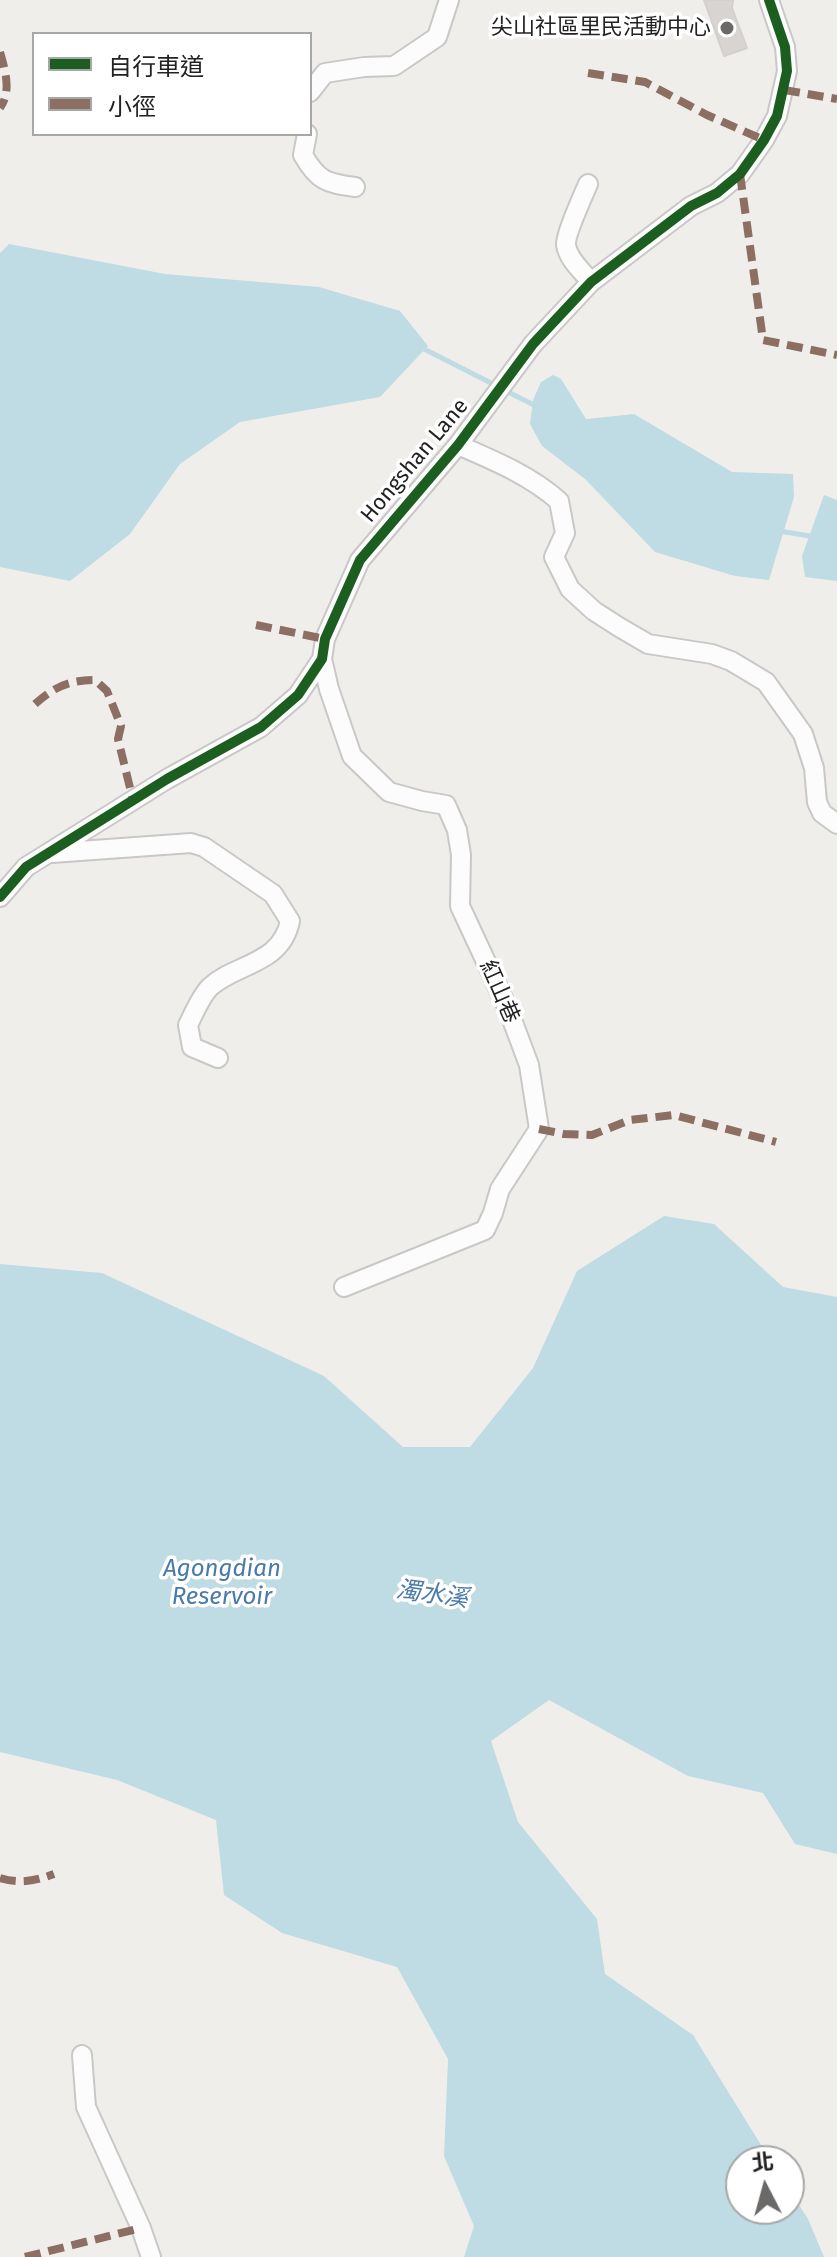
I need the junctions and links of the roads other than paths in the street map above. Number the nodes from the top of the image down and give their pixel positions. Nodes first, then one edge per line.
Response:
1 (449, 0) edge
2 (769, 0) edge
3 (312, 89) edge
4 (307, 136) edge
5 (588, 184) dead end
6 (355, 187) dead end
7 (591, 282) junction
8 (458, 445) junction
9 (322, 659) junction
10 (837, 824) edge
11 (49, 853) junction
12 (0, 897) edge
13 (218, 1058) dead end
14 (344, 1287) dead end
15 (82, 2055) dead end
16 (151, 2257) edge

1 - 3 street
2 - 7 street, Hongshan Lane
4 - 6 street
5 - 7 street
7 - 8 street, Hongshan Lane
8 - 9 street, Hongshan Lane
8 - 10 street
9 - 11 street, Hongshan Lane
9 - 14 street, 紅山巷
11 - 12 street, Hongshan Lane
11 - 13 street
15 - 16 street

